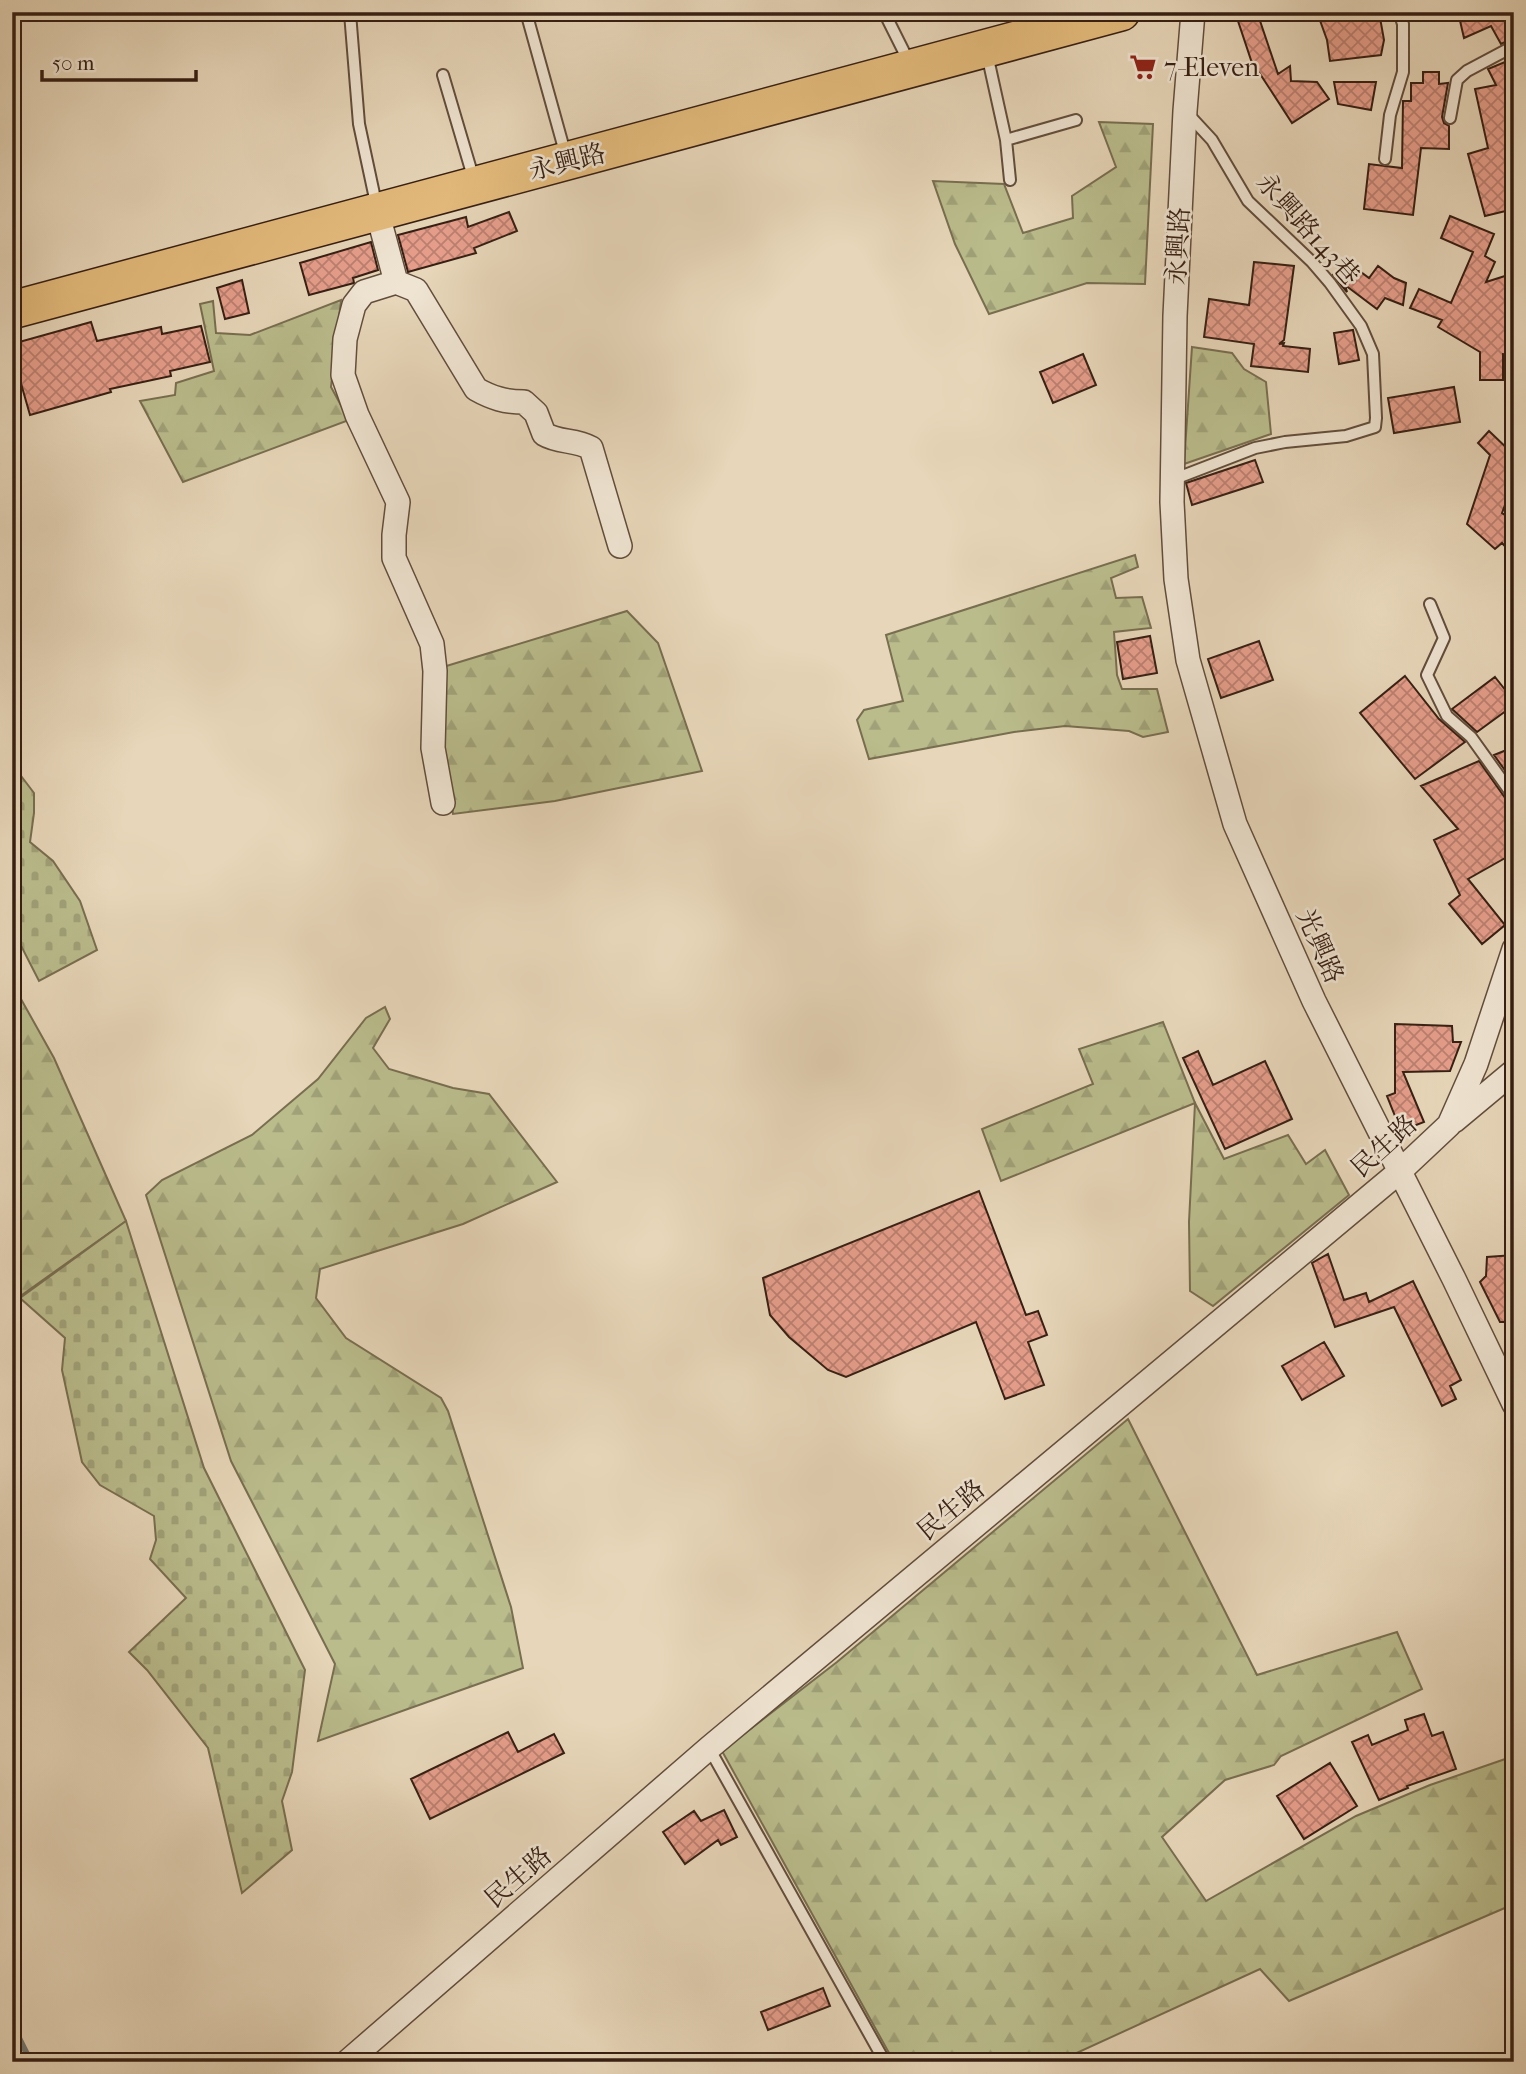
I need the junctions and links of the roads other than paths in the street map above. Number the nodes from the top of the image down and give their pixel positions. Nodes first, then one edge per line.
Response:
1 (526, 12) edge
2 (884, 12) edge
3 (1121, 12) edge
4 (1193, 12) edge
5 (1399, 12) edge
6 (350, 13) edge
7 (1514, 46) edge
8 (986, 47) junction
9 (911, 67) junction
10 (443, 75) dead end
11 (1185, 111) junction
12 (1450, 118) dead end
13 (1076, 120) dead end
14 (1006, 140) junction
15 (1385, 159) dead end
16 (568, 162) junction
17 (1010, 180) dead end
18 (475, 185) junction
19 (377, 212) junction
20 (396, 282) junction
21 (12, 310) edge
22 (1172, 480) junction
23 (620, 547) dead end
24 (1430, 604) dead end
25 (1514, 797) edge
26 (443, 803) dead end
27 (1514, 950) edge
28 (1514, 1070) edge
29 (1449, 1125) junction
30 (1399, 1172) junction
31 (1514, 1404) edge
32 (709, 1748) junction
33 (347, 2062) edge
34 (885, 2062) edge

1 - 16 lane
2 - 9 lane
3 - 8 main road, 永興路
4 - 11 street, 永興路
5 - 15 lane
6 - 19 lane
7 - 12 lane
8 - 9 main road, 永興路
8 - 14 lane
9 - 16 main road, 永興路
10 - 18 lane
11 - 22 street, 永興路
11 - 22 lane, 永興路143巷
13 - 14 lane
14 - 17 lane
16 - 18 main road, 永興路
18 - 19 main road, 永興路
19 - 20 street
19 - 21 main road, 永興路
20 - 23 street
20 - 26 street
22 - 30 street, 光興路
24 - 25 lane
27 - 29 street, 民生路
28 - 29 street
29 - 30 street, 民生路
30 - 31 street, 光興路
30 - 32 street, 民生路
32 - 33 street, 民生路
32 - 34 lane

